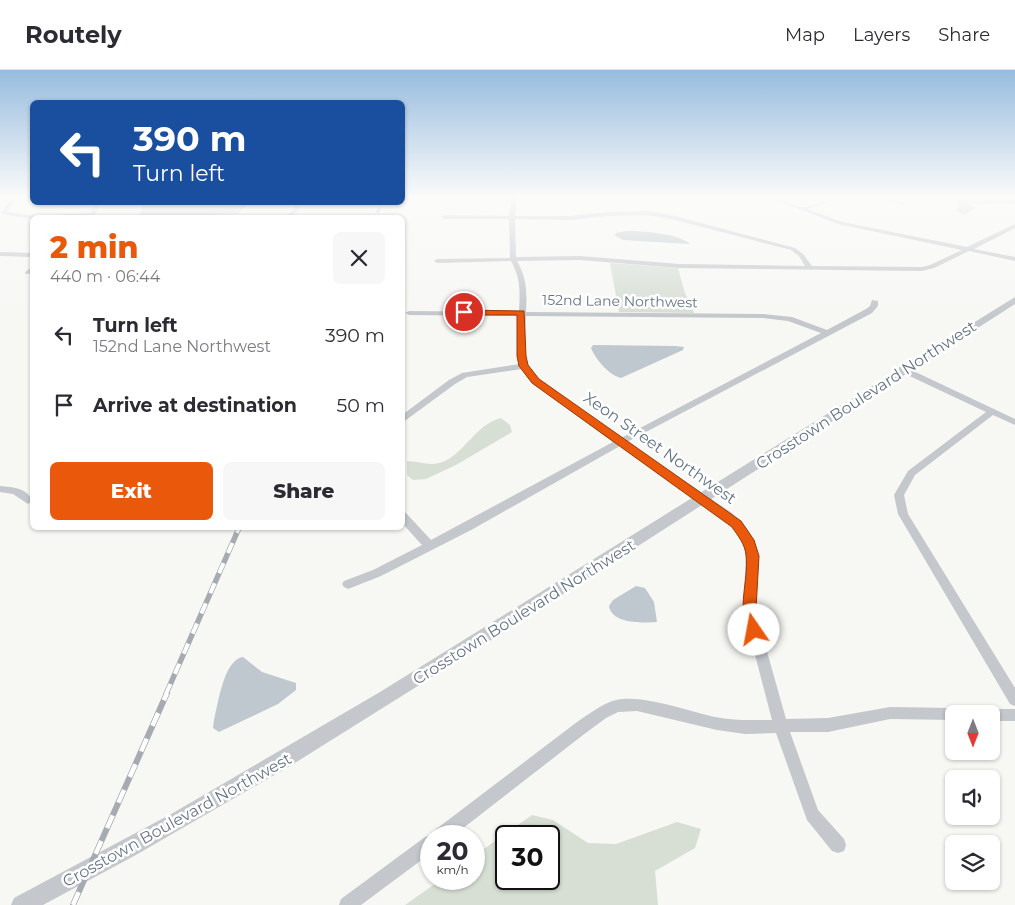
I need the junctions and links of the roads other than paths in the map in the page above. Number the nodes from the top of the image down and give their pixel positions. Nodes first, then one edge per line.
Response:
1 (512, 237) edge
2 (746, 237) edge
3 (912, 237) edge
4 (994, 237) edge
5 (972, 248) junction
6 (0, 254) edge
7 (30, 254) edge
8 (1015, 258) edge
9 (513, 259) junction
10 (438, 261) dead end
11 (809, 266) junction
12 (1015, 300) edge
13 (874, 301) dead end
14 (409, 313) dead end
15 (522, 313) junction
16 (827, 334) junction
17 (524, 366) junction
18 (902, 369) junction
19 (992, 411) junction
20 (405, 418) edge
21 (1015, 422) edge
22 (620, 442) junction
23 (0, 489) edge
24 (703, 499) junction
25 (28, 500) dead end
26 (405, 519) edge
27 (429, 545) junction
28 (348, 584) dead end
29 (1015, 700) edge
30 (945, 714) edge
31 (1000, 715) edge
32 (1015, 715) edge
33 (781, 726) junction
34 (455, 825) edge
35 (838, 845) dead end
36 (420, 851) edge
37 (21, 905) edge
38 (347, 905) edge

1 - 9 street
2 - 11 street
3 - 5 street
4 - 5 street
5 - 8 street
5 - 11 street
6 - 7 street
9 - 10 street
9 - 11 street
9 - 15 street
12 - 18 street, Crosstown Boulevard Northwest
13 - 16 street
14 - 15 street, 152nd Lane Northwest
15 - 16 street, 152nd Lane Northwest
15 - 17 street
16 - 22 street
17 - 20 street
17 - 22 street, Xeon Street Northwest
18 - 19 street
18 - 24 street, Crosstown Boulevard Northwest
19 - 21 street
19 - 29 street
22 - 24 street, Xeon Street Northwest
22 - 27 street
23 - 25 street
24 - 33 street, Xeon Street Northwest
24 - 37 street, Crosstown Boulevard Northwest
26 - 27 street
27 - 28 street
30 - 33 street
31 - 32 street
33 - 34 street
33 - 35 street, Xeon Street Northwest
36 - 38 street

